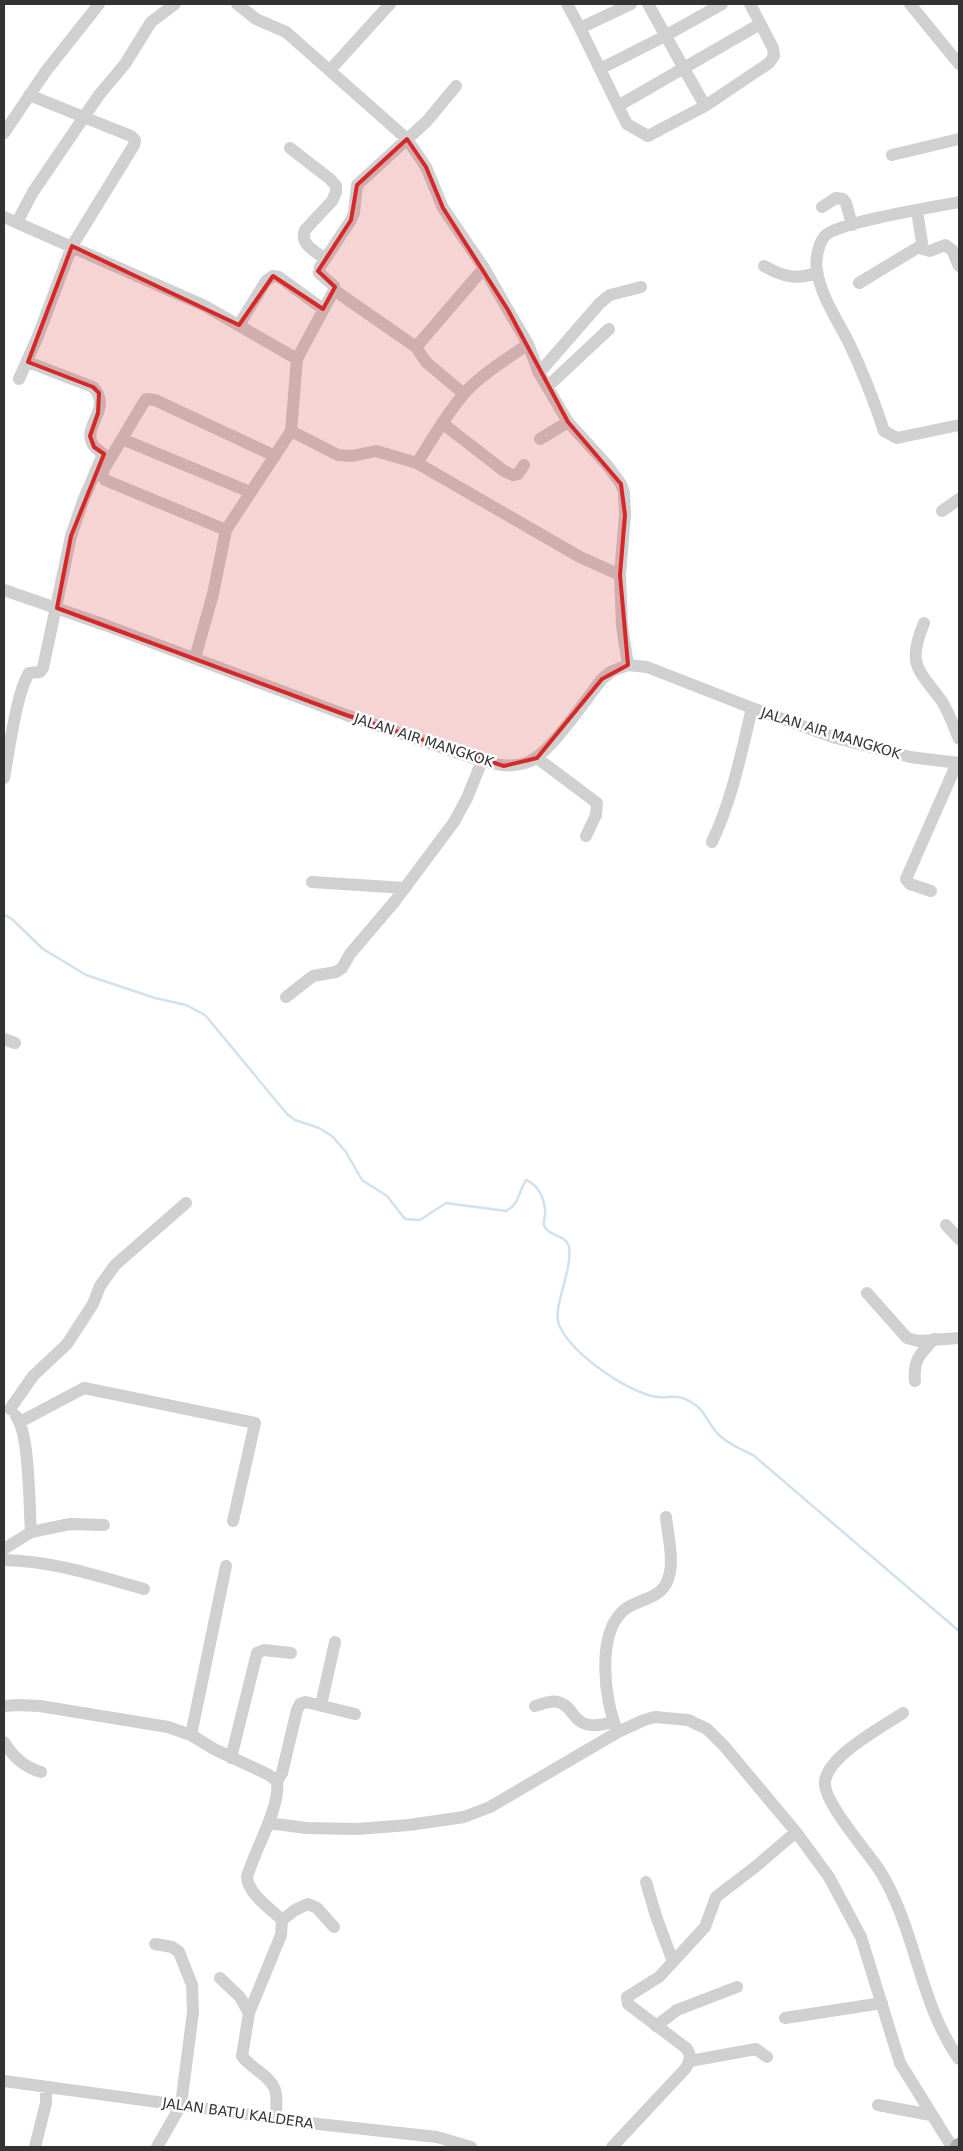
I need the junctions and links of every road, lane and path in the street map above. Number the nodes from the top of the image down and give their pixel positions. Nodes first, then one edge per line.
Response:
1 (99, 4) edge
2 (175, 4) edge
3 (237, 4) edge
4 (390, 4) edge
5 (567, 4) edge
6 (631, 4) edge
7 (648, 4) edge
8 (722, 4) edge
9 (750, 4) edge
10 (910, 4) edge
11 (760, 24) junction
12 (580, 28) junction
13 (665, 36) junction
14 (959, 64) edge
15 (683, 68) junction
16 (600, 69) junction
17 (330, 70) junction
18 (456, 86) dead end
19 (29, 96) junction
20 (618, 106) junction
21 (705, 106) junction
22 (84, 116) junction
23 (4, 133) edge
24 (407, 139) junction
25 (959, 140) edge
26 (290, 148) dead end
27 (892, 155) dead end
28 (959, 202) edge
29 (822, 208) dead end
30 (917, 211) junction
31 (4, 217) edge
32 (17, 222) junction
33 (852, 225) junction
34 (922, 245) junction
35 (72, 246) junction
36 (325, 259) junction
37 (764, 266) dead end
38 (959, 266) edge
39 (484, 268) junction
40 (817, 272) junction
41 (859, 283) dead end
42 (641, 287) dead end
43 (334, 290) junction
44 (323, 309) junction
45 (239, 325) junction
46 (609, 329) dead end
47 (528, 344) junction
48 (416, 347) junction
49 (296, 359) junction
50 (28, 362) junction
51 (539, 373) junction
52 (19, 378) dead end
53 (547, 387) junction
54 (464, 394) junction
55 (568, 422) junction
56 (442, 423) junction
57 (959, 426) edge
58 (291, 430) junction
59 (122, 438) junction
60 (540, 439) dead end
61 (275, 456) junction
62 (417, 463) junction
63 (524, 465) dead end
64 (250, 492) junction
65 (959, 499) edge
66 (942, 511) dead end
67 (226, 530) junction
68 (620, 575) junction
69 (4, 590) edge
70 (57, 608) junction
71 (924, 623) dead end
72 (195, 658) junction
73 (628, 665) junction
74 (752, 708) junction
75 (959, 739) edge
76 (537, 758) junction
77 (482, 761) junction
78 (958, 763) edge
79 (4, 778) edge
80 (586, 836) dead end
81 (712, 842) dead end
82 (312, 882) dead end
83 (405, 888) junction
84 (932, 891) dead end
85 (286, 997) dead end
86 (186, 1204) dead end
87 (946, 1225) dead end
88 (959, 1239) edge
89 (867, 1293) dead end
90 (959, 1338) edge
91 (934, 1339) junction
92 (915, 1380) dead end
93 (7, 1407) edge
94 (20, 1422) junction
95 (666, 1517) dead end
96 (234, 1522) dead end
97 (104, 1525) dead end
98 (31, 1532) junction
99 (4, 1549) edge
100 (4, 1560) edge
101 (226, 1566) dead end
102 (144, 1589) dead end
103 (335, 1642) dead end
104 (291, 1653) dead end
105 (321, 1705) junction
106 (4, 1706) edge
107 (535, 1706) dead end
108 (903, 1713) dead end
109 (355, 1714) dead end
110 (615, 1727) junction
111 (191, 1736) junction
112 (4, 1742) edge
113 (231, 1758) junction
114 (41, 1772) dead end
115 (277, 1781) junction
116 (268, 1823) junction
117 (796, 1832) junction
118 (646, 1882) dead end
119 (282, 1920) junction
120 (334, 1927) dead end
121 (155, 1944) dead end
122 (673, 1962) junction
123 (220, 1978) dead end
124 (737, 1987) dead end
125 (882, 2004) junction
126 (249, 2013) junction
127 (785, 2018) dead end
128 (656, 2026) junction
129 (767, 2057) dead end
130 (959, 2059) edge
131 (690, 2061) junction
132 (4, 2081) edge
133 (46, 2088) junction
134 (181, 2105) junction
135 (878, 2105) dead end
136 (931, 2115) junction
137 (276, 2118) junction
138 (35, 2147) edge
139 (157, 2147) edge
140 (471, 2147) edge
141 (612, 2147) edge
142 (952, 2147) edge

1 - 19 street
2 - 22 street
3 - 17 street
4 - 17 street
5 - 12 street
6 - 12 street
7 - 13 street
8 - 13 street
9 - 11 street
10 - 14 street
11 - 15 street
11 - 21 street
12 - 16 street
13 - 15 street
13 - 16 street
15 - 20 street
15 - 21 street
16 - 20 street
17 - 24 street
18 - 24 street
19 - 22 street
19 - 23 street
20 - 21 street
22 - 32 street
22 - 35 street
24 - 36 street
24 - 39 street
25 - 27 street
26 - 36 street
28 - 30 street
29 - 33 street
30 - 33 street
30 - 34 street
31 - 32 street
32 - 35 street
33 - 40 street
34 - 38 street
34 - 41 street
35 - 45 street
35 - 50 street
36 - 43 street
37 - 40 street
39 - 47 street
39 - 48 street
40 - 57 street
42 - 51 street
43 - 44 street
43 - 48 street
44 - 45 street
44 - 49 street
45 - 49 street
46 - 53 street
47 - 51 street
47 - 54 street
48 - 54 street
49 - 58 street
50 - 52 street
50 - 70 street
51 - 53 street
53 - 55 street
54 - 56 street
55 - 60 street
55 - 68 street
56 - 62 street
56 - 63 street
58 - 61 street
58 - 62 street
59 - 61 street
59 - 64 street
59 - 67 street
61 - 64 street
62 - 68 street
64 - 67 street
65 - 66 street
67 - 72 street
68 - 73 street
69 - 70 street, JALAN AIR MANGKOK
70 - 72 street, JALAN AIR MANGKOK
70 - 79 street
71 - 75 street
72 - 77 street, JALAN AIR MANGKOK
73 - 74 street, JALAN AIR MANGKOK
73 - 76 street
74 - 78 street, JALAN AIR MANGKOK
74 - 81 street
76 - 77 street, JALAN AIR MANGKOK
76 - 80 street
77 - 83 street
78 - 84 street
82 - 83 street
83 - 85 street
86 - 93 street
87 - 88 street
89 - 91 street
90 - 91 street
91 - 92 street
93 - 94 street
94 - 96 street
94 - 98 street
95 - 110 street
97 - 98 street
98 - 99 street
100 - 102 street
101 - 111 street
103 - 105 street
104 - 113 street
105 - 109 street
105 - 115 street
106 - 111 street
107 - 110 street
108 - 130 street
110 - 116 street
110 - 117 street
111 - 113 street
112 - 114 street
113 - 115 street
115 - 116 street
116 - 119 street
117 - 122 street
117 - 125 street
118 - 122 street
119 - 120 street
119 - 126 street
121 - 134 street
122 - 128 street
123 - 126 street
124 - 128 street
125 - 127 street
125 - 136 street
126 - 137 street
128 - 131 street
129 - 131 street
131 - 141 street
132 - 133 street, JALAN BATU KALDERA
133 - 134 street, JALAN BATU KALDERA
133 - 138 street
134 - 137 street, JALAN BATU KALDERA
134 - 139 street
135 - 136 street
136 - 142 street
137 - 140 street, JALAN BATU KALDERA

